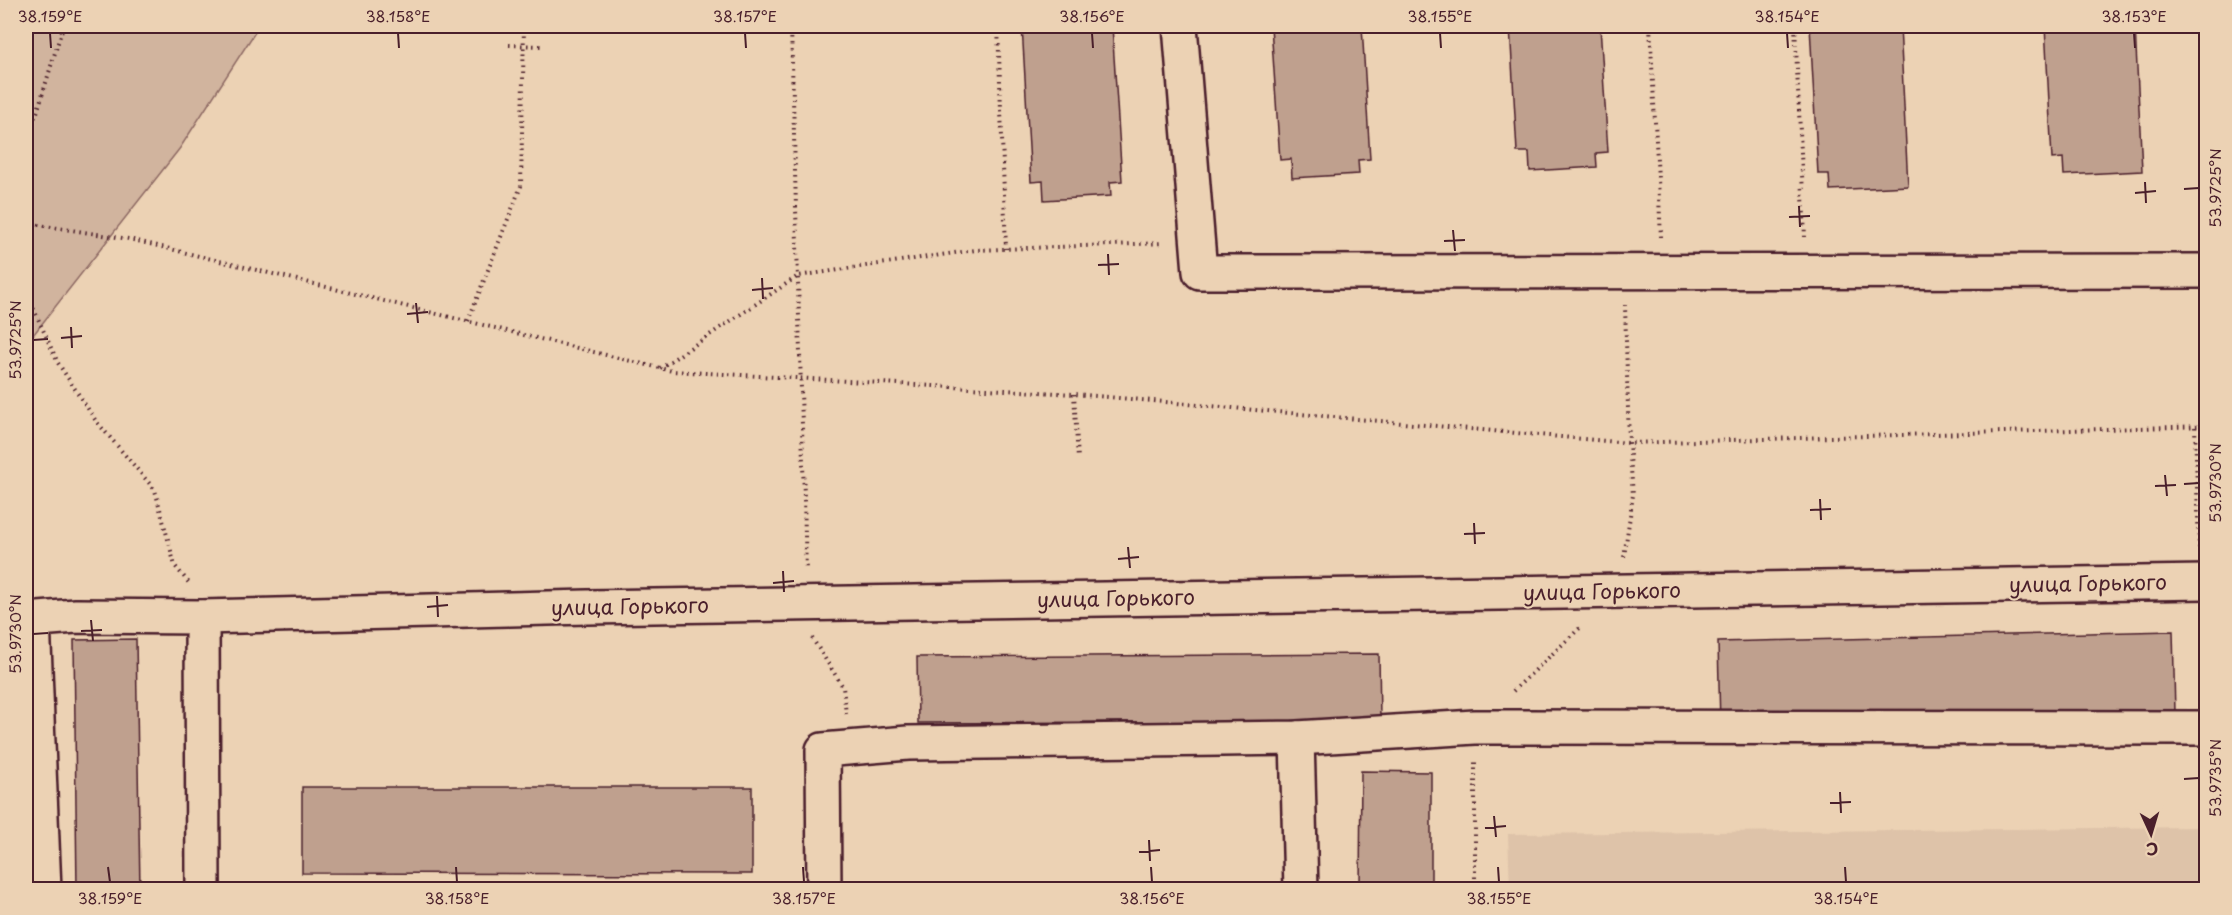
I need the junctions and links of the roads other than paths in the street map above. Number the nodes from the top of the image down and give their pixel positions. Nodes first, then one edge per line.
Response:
1 (1180, 26) edge
2 (2206, 271) edge
3 (2204, 582) edge
4 (209, 616) junction
5 (29, 620) edge
6 (2206, 728) edge
7 (1297, 738) junction
8 (44, 890) edge
9 (203, 890) edge
10 (824, 890) edge
11 (1301, 890) edge

1 - 2 street
3 - 4 street, улица Горького
4 - 5 street, улица Горького
4 - 9 street
5 - 8 street
6 - 7 street
7 - 10 street
7 - 11 street

